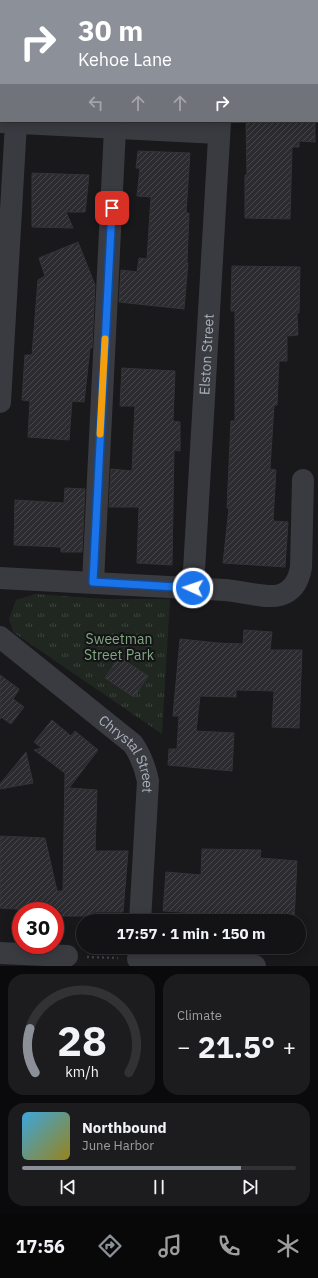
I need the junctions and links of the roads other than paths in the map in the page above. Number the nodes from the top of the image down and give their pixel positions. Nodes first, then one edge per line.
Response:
1 (8, 122) edge
2 (220, 127) edge
3 (116, 128) junction
4 (0, 402) edge
5 (302, 480) dead end
6 (0, 578) edge
7 (93, 582) junction
8 (193, 588) junction
9 (0, 637) edge
10 (140, 914) edge
11 (0, 953) edge
12 (67, 956) road end
13 (138, 957) edge
14 (255, 966) edge

1 - 3 street
1 - 4 street
2 - 3 street
2 - 8 street, Elston Street
3 - 7 street
5 - 8 street
6 - 7 street
7 - 8 street
9 - 10 street, Chrystal Street
11 - 12 street
13 - 14 street

